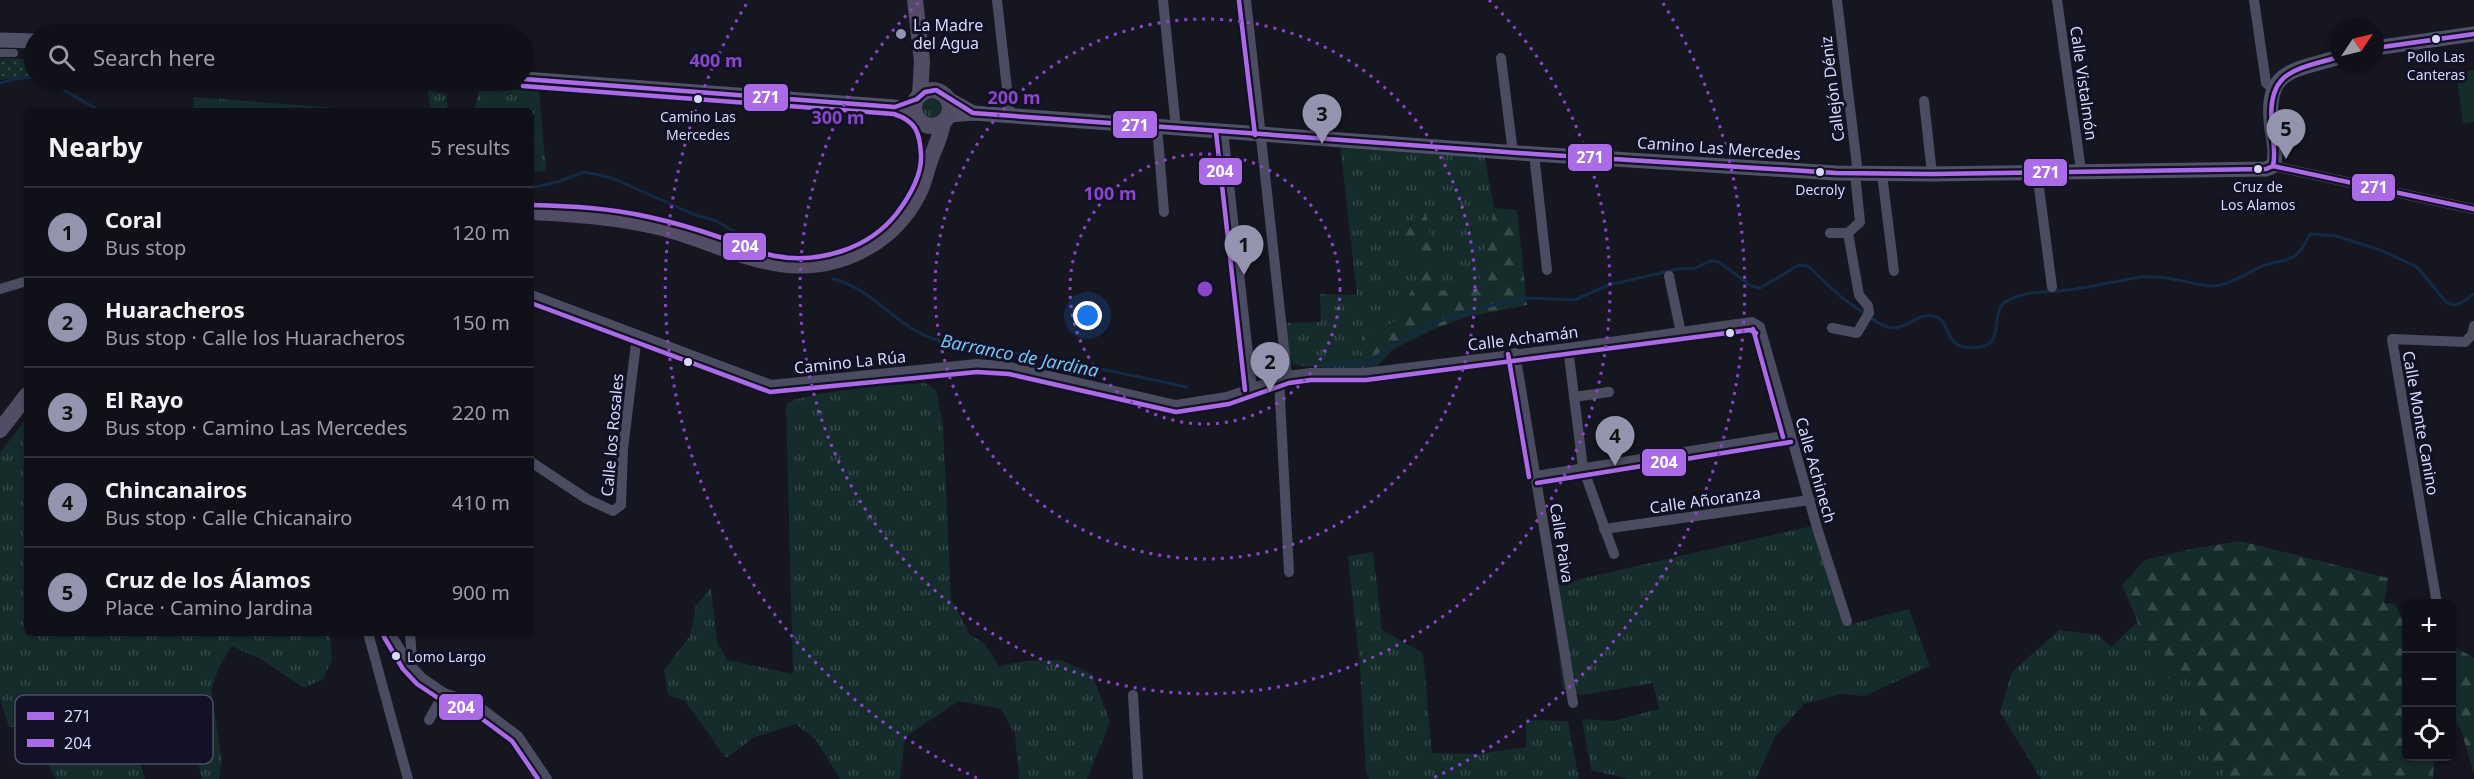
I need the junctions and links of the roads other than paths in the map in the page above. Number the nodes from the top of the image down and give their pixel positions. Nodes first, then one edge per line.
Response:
1 (915, 0) edge
2 (998, 0) edge
3 (1163, 0) edge
4 (1246, 0) edge
5 (1837, 0) edge
6 (2057, 0) edge
7 (2254, 0) edge
8 (2474, 34) edge
9 (0, 40) edge
10 (24, 41) edge
11 (2384, 47) edge
12 (14, 52) dead end
13 (0, 53) edge
14 (1501, 58) dead end
15 (2330, 60) edge
16 (922, 61) junction
17 (534, 80) edge
18 (2272, 88) junction
19 (1924, 101) dead end
20 (918, 107) junction
21 (945, 107) junction
22 (1010, 115) junction
23 (1157, 126) junction
24 (1176, 128) junction
25 (1223, 131) junction
26 (1262, 134) junction
27 (1513, 153) junction
28 (1534, 154) junction
29 (930, 160) junction
30 (2273, 166) junction
31 (2081, 171) junction
32 (2037, 172) junction
33 (1857, 174) junction
34 (1882, 174) junction
35 (1932, 174) junction
36 (2474, 209) edge
37 (534, 212) edge
38 (1164, 212) dead end
39 (1830, 233) dead end
40 (1848, 233) junction
41 (1547, 270) dead end
42 (1893, 271) dead end
43 (1669, 276) dead end
44 (24, 282) edge
45 (2052, 287) dead end
46 (0, 289) edge
47 (534, 296) edge
48 (2474, 326) edge
49 (1760, 327) joint
50 (1832, 328) dead end
51 (1681, 333) junction
52 (637, 335) junction
53 (1568, 348) junction
54 (1515, 353) junction
55 (1283, 378) junction
56 (1252, 389) junction
57 (1609, 392) dead end
58 (1574, 397) junction
59 (24, 398) edge
60 (0, 430) edge
61 (1790, 435) junction
62 (534, 464) edge
63 (1583, 468) junction
64 (1536, 476) junction
65 (1810, 500) junction
66 (1604, 529) junction
67 (1614, 554) dead end
68 (1289, 572) dead end
69 (2436, 599) edge
70 (1847, 621) dead end
71 (369, 636) edge
72 (392, 636) edge
73 (410, 636) edge
74 (409, 664) junction
75 (444, 693) junction
76 (1132, 695) dead end
77 (1573, 703) dead end
78 (429, 720) dead end
79 (408, 779) edge
80 (547, 779) edge
81 (1138, 779) edge

1 - 16 main road
2 - 22 street
3 - 24 street
4 - 26 street
5 - 33 street, Callejón Déniz
6 - 31 street, Calle Vistalmón
7 - 18 street
8 - 11 main road
9 - 10 main road
12 - 13 street
14 - 27 street
15 - 18 main road
16 - 20 main road
16 - 21 main road
17 - 20 main road
18 - 30 main road
19 - 35 street
20 - 21 main road
20 - 21 main road
20 - 29 main road
21 - 22 main road, Camino Las Mercedes
21 - 29 main road
22 - 23 main road, Camino Las Mercedes
23 - 24 main road, Camino Las Mercedes
23 - 38 street
24 - 25 main road, Camino Las Mercedes
25 - 26 main road, Camino Las Mercedes
25 - 56 street
26 - 27 main road, Camino Las Mercedes
26 - 55 street
27 - 28 main road, Camino Las Mercedes
28 - 33 main road, Camino Las Mercedes
28 - 41 street
29 - 37 main road
30 - 31 main road, Camino Las Mercedes
30 - 36 street
31 - 32 main road, Camino Las Mercedes
32 - 35 main road, Camino Las Mercedes
32 - 45 street
33 - 34 main road, Camino Las Mercedes
33 - 40 street, Callejón Déniz
34 - 35 main road, Camino Las Mercedes
34 - 42 street
39 - 40 street
40 - 50 street
43 - 51 street
44 - 46 street
47 - 52 street, Camino La Rúa
48 - 69 street, Calle Monte Canino
49 - 51 street, Calle Achamán
49 - 61 street, Calle Achinech
51 - 53 street, Calle Achamán
52 - 56 street, Camino La Rúa
52 - 62 street, Calle los Rosales
53 - 54 street, Calle Achamán
53 - 58 street
54 - 55 street, Calle Achamán
54 - 64 street, Calle Paiva
55 - 56 street, Camino La Rúa
55 - 68 street
57 - 58 street
58 - 63 street
59 - 60 main road
61 - 63 street
61 - 65 street, Calle Achinech
63 - 64 street
63 - 66 street
64 - 77 street, Calle Paiva
65 - 66 street, Calle Añoranza
65 - 70 street, Calle Achinech
66 - 67 street
71 - 79 street
72 - 74 street
73 - 74 street
74 - 75 street
75 - 78 street
75 - 80 street
76 - 81 street

